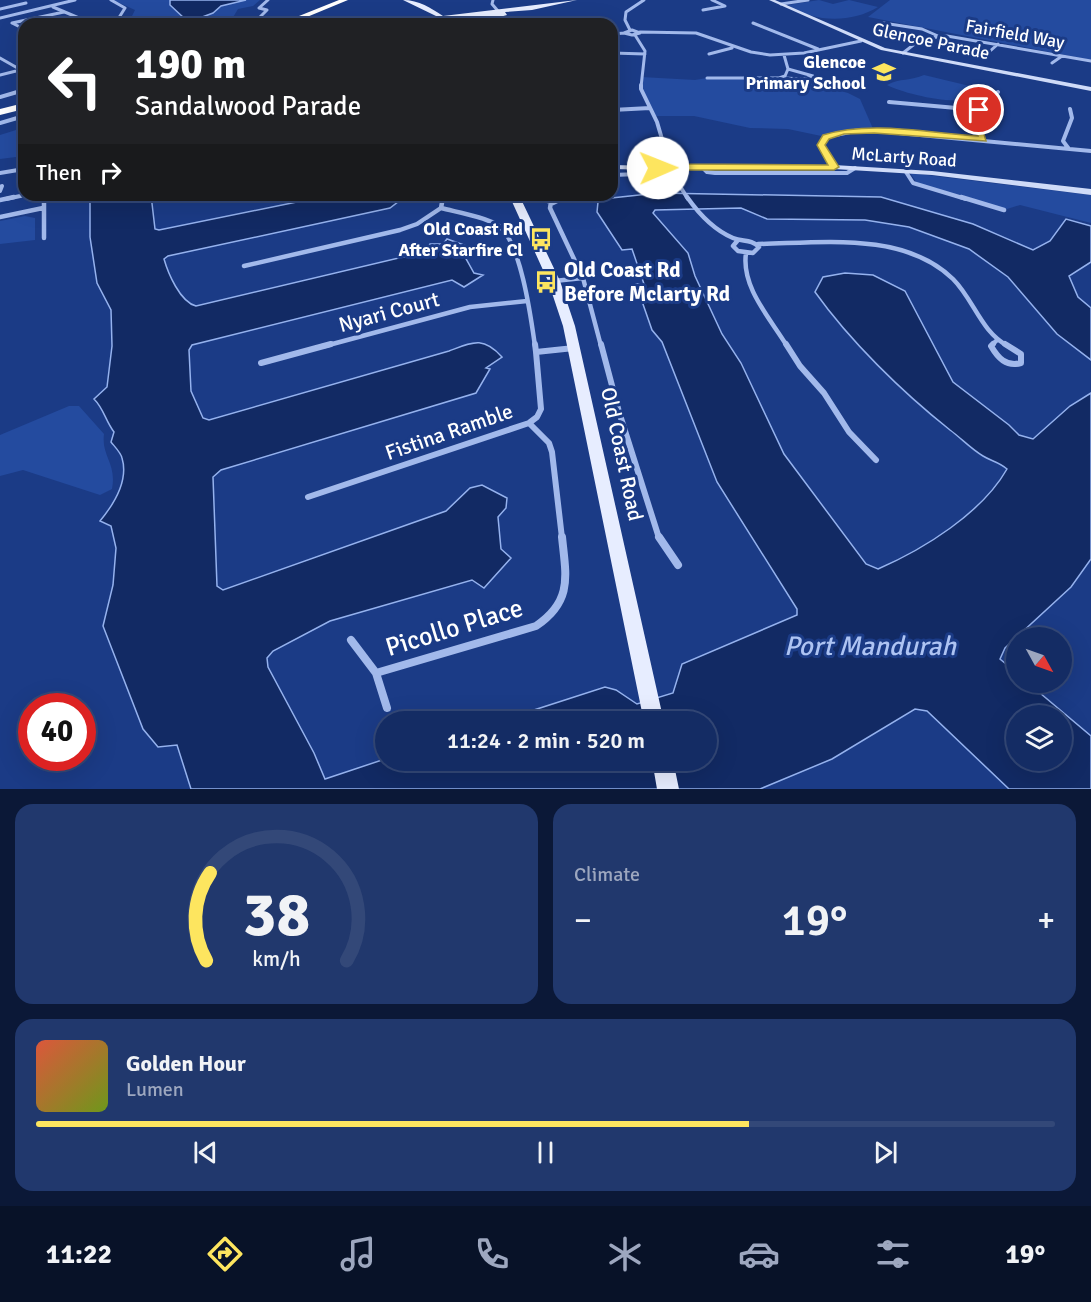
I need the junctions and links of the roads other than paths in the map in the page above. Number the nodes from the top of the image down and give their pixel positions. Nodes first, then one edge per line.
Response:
1 (18, 0) edge
2 (58, 0) edge
3 (68, 0) edge
4 (75, 0) edge
5 (111, 0) edge
6 (268, 0) edge
7 (345, 0) edge
8 (354, 0) edge
9 (406, 0) edge
10 (491, 0) edge
11 (574, 0) edge
12 (580, 0) edge
13 (644, 0) edge
14 (712, 0) edge
15 (771, 0) edge
16 (808, 0) edge
17 (398, 1) edge
18 (63, 2) junction
19 (26, 3) junction
20 (781, 4) junction
21 (51, 6) junction
22 (36, 8) junction
23 (0, 9) edge
24 (703, 10) dead end
25 (65, 11) junction
26 (501, 13) junction
27 (489, 14) junction
28 (0, 17) edge
29 (34, 18) edge
30 (80, 18) edge
31 (120, 18) edge
32 (259, 18) edge
33 (298, 18) edge
34 (309, 18) edge
35 (425, 18) edge
36 (438, 18) edge
37 (462, 18) edge
38 (510, 18) edge
39 (18, 22) edge
40 (12, 23) junction
41 (753, 23) dead end
42 (883, 23) dead end
43 (679, 24) dead end
44 (18, 26) edge
45 (630, 30) junction
46 (679, 30) junction
47 (640, 32) junction
48 (625, 33) junction
49 (618, 34) edge
50 (635, 35) junction
51 (938, 36) junction
52 (861, 41) junction
53 (998, 44) junction
54 (733, 48) junction
55 (819, 50) junction
56 (989, 52) dead end
57 (618, 53) edge
58 (903, 53) junction
59 (645, 54) junction
60 (709, 54) dead end
61 (784, 55) junction
62 (1062, 56) junction
63 (0, 58) edge
64 (1091, 61) edge
65 (1053, 63) dead end
66 (18, 67) edge
67 (788, 69) junction
68 (18, 70) edge
69 (0, 75) edge
70 (780, 77) junction
71 (707, 78) dead end
72 (1091, 89) edge
73 (18, 92) edge
74 (998, 92) dead end
75 (0, 97) edge
76 (18, 102) edge
77 (889, 102) dead end
78 (0, 107) edge
79 (18, 108) edge
80 (650, 108) junction
81 (1070, 109) dead end
82 (618, 110) edge
83 (979, 110) junction
84 (0, 112) edge
85 (18, 118) edge
86 (0, 123) edge
87 (983, 139) junction
88 (1070, 149) junction
89 (1091, 152) edge
90 (669, 163) junction
91 (679, 167) junction
92 (702, 167) junction
93 (834, 167) junction
94 (658, 168) junction
95 (855, 168) junction
96 (18, 170) edge
97 (618, 170) edge
98 (618, 170) edge
99 (671, 172) junction
100 (906, 172) junction
101 (0, 173) edge
102 (640, 174) dead end
103 (1091, 192) edge
104 (18, 196) edge
105 (0, 200) edge
106 (44, 201) edge
107 (443, 201) edge
108 (518, 201) edge
109 (560, 201) edge
110 (551, 202) joint
111 (43, 208) junction
112 (441, 208) junction
113 (1004, 210) dead end
114 (0, 217) edge
115 (44, 238) dead end
116 (738, 240) junction
117 (758, 244) junction
118 (746, 253) junction
119 (244, 266) dead end
120 (583, 278) junction
121 (554, 281) junction
122 (527, 301) junction
123 (996, 341) junction
124 (574, 348) junction
125 (536, 352) junction
126 (261, 363) dead end
127 (529, 423) junction
128 (876, 460) dead end
129 (308, 497) dead end
130 (678, 565) dead end
131 (351, 640) dead end
132 (376, 673) junction
133 (387, 708) dead end
134 (652, 711) edge
135 (664, 771) edge
136 (668, 789) edge

1 - 19 street
2 - 18 street
3 - 18 street
4 - 21 street
5 - 31 street
6 - 32 street
7 - 33 highway
8 - 34 highway
9 - 36 main road
10 - 26 street
10 - 27 street
11 - 26 main road
12 - 26 main road
13 - 45 street
14 - 24 street
15 - 20 street, Glencoe Parade
16 - 20 street
17 - 35 main road
18 - 21 street
19 - 22 street
19 - 23 street
20 - 52 street, Glencoe Parade
21 - 22 street
21 - 25 street
21 - 28 street
22 - 28 street
25 - 29 street
25 - 30 street
26 - 27 main road
26 - 38 street
27 - 37 main road
28 - 40 street
39 - 40 street
40 - 44 street
41 - 55 street
42 - 51 street
43 - 46 street
45 - 47 street
45 - 48 street
46 - 47 street
46 - 54 street
47 - 50 street
48 - 49 street
48 - 50 street
50 - 59 street
51 - 53 street, Fairfield Way
51 - 58 street, Fairfield Way
52 - 55 street
52 - 58 street, Glencoe Parade
53 - 56 street
53 - 62 street, Fairfield Way
54 - 60 street
54 - 61 street
55 - 61 street
57 - 59 street
58 - 72 street, Glencoe Parade
59 - 80 street
61 - 67 street
62 - 64 street, Fairfield Way
62 - 65 street
63 - 66 street
67 - 70 street
67 - 70 street
68 - 69 street
70 - 71 street
73 - 75 street
74 - 83 street
76 - 78 highway
77 - 83 street
79 - 84 highway
80 - 82 street
80 - 90 street
81 - 88 street
83 - 87 street
85 - 86 street
87 - 88 street
87 - 93 street
88 - 89 street
90 - 91 street
90 - 94 street
91 - 92 street, McLarty Road
91 - 99 street
92 - 93 street, McLarty Road
92 - 95 street
93 - 95 street, McLarty Road
94 - 97 street
94 - 99 street
95 - 100 street, McLarty Road
96 - 101 street
98 - 102 street
99 - 116 street
100 - 103 street, McLarty Road
100 - 113 street
104 - 105 street
106 - 111 street
107 - 112 street
108 - 121 main road, Old Coast Road
109 - 110 street
110 - 120 street
111 - 114 street
111 - 115 street
112 - 119 street
112 - 122 street, Fistina Ramble
116 - 117 street
116 - 118 street
117 - 118 street
117 - 123 street
118 - 128 street
120 - 121 street
120 - 130 street
121 - 124 main road, Old Coast Road
122 - 125 street, Fistina Ramble
122 - 126 street, Nyari Court
123 - 123 street
124 - 125 street
124 - 134 main road, Old Coast Road
125 - 127 street, Fistina Ramble
127 - 129 street, Fistina Ramble
127 - 132 street, Picollo Place
131 - 132 street, Picollo Place
132 - 133 street, Picollo Place
135 - 136 main road

